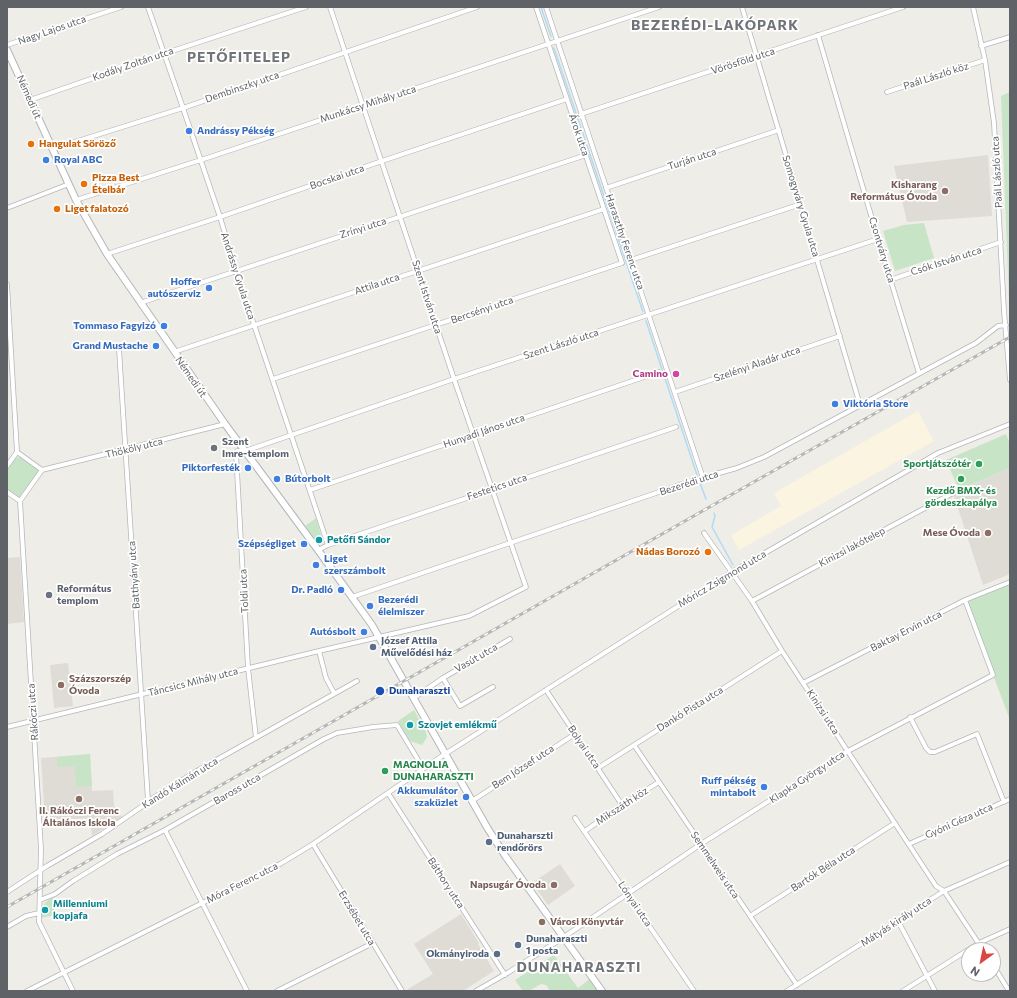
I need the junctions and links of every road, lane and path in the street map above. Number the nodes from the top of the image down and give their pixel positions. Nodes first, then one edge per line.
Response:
1 (121, 7) edge
2 (148, 7) edge
3 (306, 7) edge
4 (330, 7) edge
5 (477, 7) edge
6 (536, 7) edge
7 (546, 7) edge
8 (659, 7) edge
9 (742, 7) edge
10 (904, 7) edge
11 (973, 7) edge
12 (818, 35) junction
13 (1010, 37) edge
14 (557, 42) junction
15 (548, 43) junction
16 (7, 46) edge
17 (982, 46) junction
18 (7, 50) edge
19 (345, 52) junction
20 (163, 54) junction
21 (757, 56) junction
22 (984, 60) junction
23 (887, 92) dead end
24 (567, 99) junction
25 (30, 100) junction
26 (363, 105) junction
27 (183, 108) junction
28 (582, 114) junction
29 (779, 130) junction
30 (52, 149) junction
31 (586, 155) junction
32 (201, 160) junction
33 (382, 161) junction
34 (69, 184) junction
35 (606, 188) junction
36 (76, 200) junction
37 (801, 204) junction
38 (7, 208) edge
39 (604, 209) junction
40 (400, 216) junction
41 (220, 217) junction
42 (878, 239) junction
43 (1001, 242) junction
44 (107, 254) junction
45 (817, 259) junction
46 (631, 260) junction
47 (622, 263) joint
48 (418, 270) junction
49 (236, 271) junction
50 (890, 280) junction
51 (7, 284) edge
52 (140, 303) junction
53 (1010, 310) edge
54 (1004, 311) junction
55 (649, 315) junction
56 (254, 325) junction
57 (436, 325) junction
58 (1006, 325) junction
59 (840, 336) junction
60 (119, 349) dead end
61 (174, 352) junction
62 (659, 372) dead end
63 (919, 373) junction
64 (273, 379) junction
65 (454, 379) junction
66 (1010, 380) edge
67 (675, 392) junction
68 (860, 405) junction
69 (225, 424) junction
70 (1010, 424) edge
71 (676, 427) dead end
72 (292, 434) junction
73 (473, 435) junction
74 (126, 450) junction
75 (245, 451) junction
76 (17, 452) junction
77 (7, 466) edge
78 (42, 470) junction
79 (703, 478) junction
80 (492, 489) junction
81 (310, 490) junction
82 (7, 492) edge
83 (953, 493) dead end
84 (20, 502) junction
85 (704, 533) dead end
86 (511, 543) junction
87 (328, 545) junction
88 (318, 550) junction
89 (732, 572) junction
90 (1010, 582) edge
91 (526, 587) joint
92 (352, 597) junction
93 (965, 600) junction
94 (752, 602) junction
95 (379, 637) junction
96 (510, 639) dead end
97 (319, 650) junction
98 (782, 651) junction
99 (248, 668) junction
100 (443, 678) junction
101 (357, 681) dead end
102 (803, 683) junction
103 (493, 687) dead end
104 (546, 690) junction
105 (334, 693) junction
106 (141, 694) junction
107 (414, 698) junction
108 (910, 717) junction
109 (33, 720) junction
110 (7, 727) edge
111 (574, 734) junction
112 (256, 738) junction
113 (634, 745) junction
114 (848, 751) junction
115 (445, 754) junction
116 (423, 768) junction
117 (598, 768) junction
118 (659, 782) junction
119 (388, 792) junction
120 (1010, 799) edge
121 (148, 801) junction
122 (472, 801) junction
123 (1004, 802) junction
124 (622, 805) junction
125 (575, 818) dead end
126 (895, 823) junction
127 (165, 830) junction
128 (585, 831) junction
129 (313, 844) junction
130 (701, 844) junction
131 (909, 844) junction
132 (1010, 862) edge
133 (41, 871) junction
134 (944, 891) junction
135 (7, 892) edge
136 (628, 894) junction
137 (40, 900) junction
138 (203, 902) junction
139 (39, 913) junction
140 (750, 916) junction
141 (898, 921) junction
142 (7, 927) edge
143 (1010, 929) edge
144 (564, 937) junction
145 (977, 942) edge
146 (980, 942) edge
147 (373, 943) junction
148 (961, 954) edge
149 (63, 972) junction
150 (505, 975) junction
151 (927, 976) junction
152 (1001, 978) edge
153 (797, 985) junction
154 (26, 991) edge
155 (72, 991) edge
156 (247, 991) edge
157 (277, 991) edge
158 (402, 991) edge
159 (476, 991) edge
160 (602, 991) edge
161 (694, 991) edge
162 (787, 991) edge
163 (903, 991) edge
164 (935, 991) edge
165 (1009, 991) edge

1 - 16 street, Nagy Lajos utca
2 - 20 street, Andrássy Gyula utca
3 - 20 street, Kodály Zoltán utca
4 - 19 street, Szent István utca
5 - 19 street, Dembinszky utca
6 - 15 street, Árok utca
7 - 14 street, Haraszthy Ferenc utca
8 - 14 street, Munkácsy Mihály utca
9 - 21 street, Somogyváry Gyula utca
10 - 12 street, Vörösföld utca
11 - 17 street, Paál László utca
12 - 21 street, Vörösföld utca
12 - 42 street, Csontváry utca
13 - 17 street
14 - 15 street, Munkácsy Mihály utca
14 - 28 street, Haraszthy Ferenc utca
15 - 24 street, Árok utca
15 - 26 street, Munkácsy Mihály utca
17 - 22 street, Paál László utca
18 - 25 main road, Némedi út
19 - 26 street, Szent István utca
19 - 27 street, Dembinszky utca
20 - 25 street, Kodály Zoltán utca
20 - 27 street, Andrássy Gyula utca
21 - 28 street, Vörösföld utca
21 - 29 street, Somogyváry Gyula utca
22 - 23 street, Paál László köz
22 - 43 street, Paál László utca
24 - 31 street, Árok utca
24 - 33 street, Bocskai utca
25 - 30 main road, Némedi út
26 - 32 street, Munkácsy Mihály utca
26 - 33 street, Szent István utca
27 - 30 street, Dembinszky utca
27 - 32 street, Andrássy Gyula utca
28 - 35 street, Haraszthy Ferenc utca
29 - 35 street, Turján utca
29 - 37 street, Somogyváry Gyula utca
30 - 34 main road, Némedi út
31 - 39 street, Árok utca
31 - 40 street, Zrínyi utca
32 - 36 street, Munkácsy Mihály utca
32 - 41 street, Andrássy Gyula utca
33 - 40 street, Szent István utca
33 - 41 street, Bocskai utca
34 - 36 main road, Némedi út
34 - 38 street
35 - 46 street, Haraszthy Ferenc utca
36 - 44 main road, Némedi út
37 - 45 street, Somogyváry Gyula utca
37 - 46 street
39 - 47 street, Árok utca
39 - 48 street, Attila utca
40 - 48 street, Szent István utca
40 - 49 street, Zrínyi utca
41 - 44 street, Bocskai utca
41 - 49 street, Andrássy Gyula utca
42 - 45 street, Szent László utca
42 - 50 street, Csontváry utca
43 - 50 street, Csók István utca
43 - 54 street, Paál László utca
44 - 52 main road, Némedi út
45 - 55 street, Szent László utca
45 - 59 street, Somogyváry Gyula utca
46 - 55 street, Haraszthy Ferenc utca
47 - 57 street, Bercsényi utca
48 - 56 street, Attila utca
48 - 57 street, Szent István utca
49 - 52 street, Zrínyi utca
49 - 56 street, Andrássy Gyula utca
50 - 63 street, Csontváry utca
51 - 76 street
52 - 61 main road, Némedi út
53 - 54 street
54 - 58 street, Paál László utca
55 - 65 street, Szent László utca
55 - 67 street, Haraszthy Ferenc utca
56 - 61 street, Attila utca
56 - 64 street, Andrássy Gyula utca
57 - 64 street, Bercsényi utca
57 - 65 street, Szent István utca
58 - 63 street, Bezerédi utca
58 - 66 street, Paál László utca
59 - 67 street, Szelényi Aladár utca
59 - 68 street, Somogyváry Gyula utca
60 - 74 street, Batthyány utca
61 - 69 main road, Némedi út
62 - 73 street, Hunyadi János utca
63 - 68 street, Bezerédi utca
64 - 72 street, Andrássy Gyula utca
65 - 72 street, Szent László utca
65 - 73 street, Szent István utca
67 - 79 street, Haraszthy Ferenc utca
68 - 79 street, Bezerédi utca
69 - 74 street, Thököly utca
69 - 75 main road, Némedi út
70 - 89 street, Móricz Zsigmond utca
71 - 80 street, Festetics utca
72 - 75 street, Szent László utca
72 - 81 street, Andrássy Gyula utca
73 - 80 street, Szent István utca
73 - 81 street, Hunyadi János utca
74 - 78 street, Thököly utca
74 - 106 street, Batthyány utca
75 - 88 main road, Némedi út
75 - 99 street, Toldi utca
76 - 77 street
76 - 78 street
78 - 84 street
79 - 86 street, Bezerédi utca
80 - 86 street, Szent István utca
80 - 87 street, Festetics utca
81 - 87 street, Andrássy Gyula utca
82 - 84 street
83 - 94 street, Kinizsi lakótelep
84 - 109 street, Rákóczi utca
85 - 89 street, Kinizsi utca
86 - 91 street, Szent István utca
86 - 92 street, Bezerédi utca
87 - 88 street, Festetics utca
88 - 92 main road, Némedi út
89 - 94 street, Kinizsi utca
89 - 104 street, Móricz Zsigmond utca
90 - 93 street, Baktay Ervin utca
91 - 95 street, Táncsics Mihály utca
92 - 95 main road, Némedi út
93 - 102 street, Baktay Ervin utca
93 - 108 street, Klapka György utca
94 - 98 street, Kinizsi utca
95 - 97 street, Táncsics Mihály utca
95 - 107 main road, Némedi út
96 - 100 street, Vasút utca
97 - 99 street, Táncsics Mihály utca
97 - 105 street
98 - 102 street, Kinizsi utca
98 - 113 street, Dankó Pista utca
99 - 106 street, Táncsics Mihály utca
99 - 112 street, Toldi utca
100 - 103 street, Vasút utca
100 - 107 street, Vasút utca
101 - 105 street, Kandó Kálmán utca
102 - 114 street, Kinizsi utca
104 - 111 street, Bolyai utca
104 - 115 street, Móricz Zsigmond utca
105 - 112 street, Kandó Kálmán utca
106 - 109 street, Táncsics Mihály utca
106 - 121 street, Batthyány utca
107 - 115 main road, Némedi út
108 - 114 street, Klapka György utca
108 - 123 street
109 - 110 street, Táncsics Mihály utca
109 - 133 street, Rákóczi utca
111 - 117 street, Bolyai utca
111 - 122 street, Bem József utca
112 - 121 street, Kandó Kálmán utca
113 - 117 street, Dankó Pista utca
113 - 118 street, Semmelweis utca
114 - 126 street, Kinizsi utca
114 - 130 street, Klapka György utca
115 - 116 street, Móra Ferenc utca
115 - 122 main road, Némedi út
116 - 119 street, Móra Ferenc utca
116 - 127 street, Baross utca
117 - 124 street, Bolyai utca
118 - 124 street, Mikszáth köz
118 - 130 street, Semmelweis utca
119 - 129 street, Móra Ferenc utca
119 - 150 street, Báthory utca
120 - 123 street, Gyóni Géza utca
121 - 133 street, Kandó Kálmán utca
122 - 144 main road, Némedi út
123 - 131 street, Gyóni Géza utca
124 - 128 street, Mikszáth köz
125 - 128 street, Lónyai utca
126 - 131 street, Kinizsi utca
126 - 140 street, Bartók Béla utca
127 - 137 street, Baross utca
127 - 138 street
128 - 136 street, Lónyai utca
129 - 138 street, Móra Ferenc utca
129 - 147 street, Erzsébet utca
130 - 136 street, Klapka György utca
130 - 140 street, Semmelweis utca
131 - 134 street, Kinizsi utca
132 - 134 street, Mátyás király utca
133 - 135 street, Kandó Kálmán utca
133 - 137 street, Rákóczi utca
134 - 141 street, Mátyás király utca
134 - 145 street, Kinizsi utca
136 - 144 street, Klapka György utca
136 - 161 street, Lónyai utca
137 - 139 street, Rákóczi utca
138 - 149 street, Móra Ferenc utca
138 - 156 street
139 - 142 street
139 - 149 street, Rákóczi utca
140 - 153 street, Semmelweis utca
141 - 151 street
141 - 153 street, Mátyás király utca
143 - 146 street
144 - 150 street, Klapka György utca
144 - 160 main road, Némedi út
147 - 157 street
147 - 158 street, Erzsébet utca
148 - 151 street
149 - 154 street, Móra Ferenc utca
149 - 155 street
150 - 159 street, Klapka György utca
151 - 163 street
151 - 164 street
152 - 165 street
153 - 162 street, Mátyás király utca

